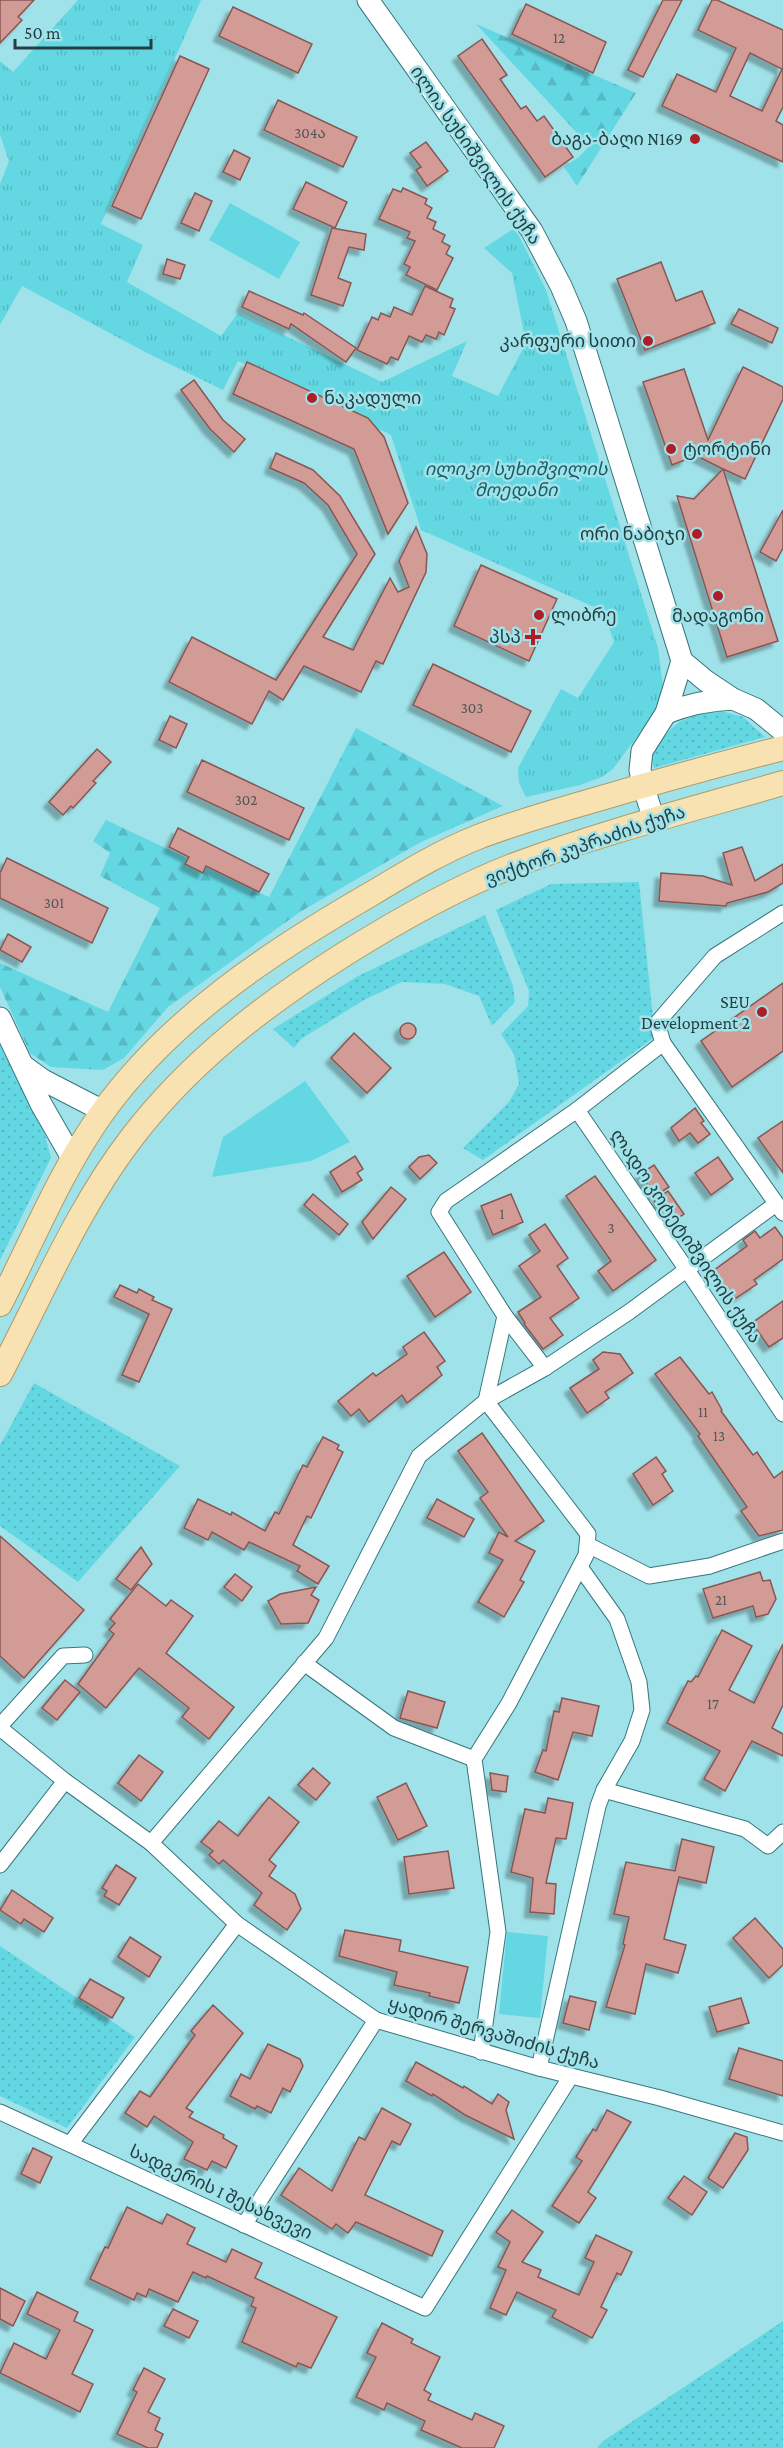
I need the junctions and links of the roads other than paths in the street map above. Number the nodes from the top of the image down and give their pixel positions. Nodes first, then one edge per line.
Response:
1 (368, 0) edge
2 (682, 660) junction
3 (734, 699) junction
4 (666, 712) junction
5 (783, 731) edge
6 (783, 748) edge
7 (783, 783) edge
8 (643, 785) junction
9 (654, 820) junction
10 (783, 913) edge
11 (0, 1018) edge
12 (663, 1043) junction
13 (22, 1065) junction
14 (577, 1110) junction
15 (103, 1111) junction
16 (133, 1136) junction
17 (72, 1158) junction
18 (780, 1209) edge
19 (687, 1270) junction
20 (0, 1304) edge
21 (505, 1316) junction
22 (545, 1368) junction
23 (0, 1372) edge
24 (486, 1401) junction
25 (783, 1413) edge
26 (783, 1541) edge
27 (588, 1545) junction
28 (580, 1567) junction
29 (85, 1655) dead end
30 (304, 1663) junction
31 (0, 1727) edge
32 (474, 1759) junction
33 (65, 1781) junction
34 (604, 1790) junction
35 (783, 1832) edge
36 (151, 1843) junction
37 (0, 1865) edge
38 (237, 1924) junction
39 (376, 2020) junction
40 (481, 2052) junction
41 (539, 2068) junction
42 (571, 2076) junction
43 (0, 2112) edge
44 (783, 2133) edge
45 (70, 2145) junction
46 (244, 2225) junction

1 - 2 street, ილია სუხიშვილის ქუჩა
2 - 3 street
2 - 4 street
3 - 4 street
3 - 5 street
4 - 8 street
6 - 8 main road, ვიქტორ კუპრაძის ქუჩა
7 - 9 main road, ვიქტორ კუპრაძის ქუჩა
8 - 9 street
8 - 15 main road, ვიქტორ კუპრაძის ქუჩა
9 - 16 main road, ვიქტორ კუპრაძის ქუჩა
10 - 12 street
11 - 13 street
12 - 14 street
12 - 18 street
13 - 15 street
13 - 17 street
14 - 19 street, ლადო კოტეტიშვილის ქუჩა
14 - 21 street
15 - 16 main road
15 - 17 main road, ვიქტორ კუპრაძის ქუჩა
16 - 23 main road, ვიქტორ კუპრაძის ქუჩა
17 - 20 main road, ვიქტორ კუპრაძის ქუჩა
18 - 19 street
19 - 22 street
19 - 25 street, ლადო კოტეტიშვილის ქუჩა
21 - 22 street
21 - 24 street
22 - 24 street
24 - 27 street
24 - 30 street
26 - 27 street
27 - 28 street
28 - 32 street
28 - 34 street
29 - 31 street
30 - 32 street
30 - 36 street
31 - 33 street, ყადირ შერვაშიძის ქუჩა
32 - 40 street
33 - 36 street, ყადირ შერვაშიძის ქუჩა
33 - 37 street
34 - 35 street
34 - 41 street
36 - 38 street, ყადირ შერვაშიძის ქუჩა
38 - 39 street, ყადირ შერვაშიძის ქუჩა
38 - 45 street
39 - 40 street, ყადირ შერვაშიძის ქუჩა
39 - 46 street
40 - 41 street, ყადირ შერვაშიძის ქუჩა
41 - 42 street, ყადირ შერვაშიძის ქუჩა
42 - 44 street, ყადირ შერვაშიძის ქუჩა
42 - 46 street, სადგერის I შესახვევი
43 - 45 street, სადგერის I შესახვევი
45 - 46 street, სადგერის I შესახვევი

